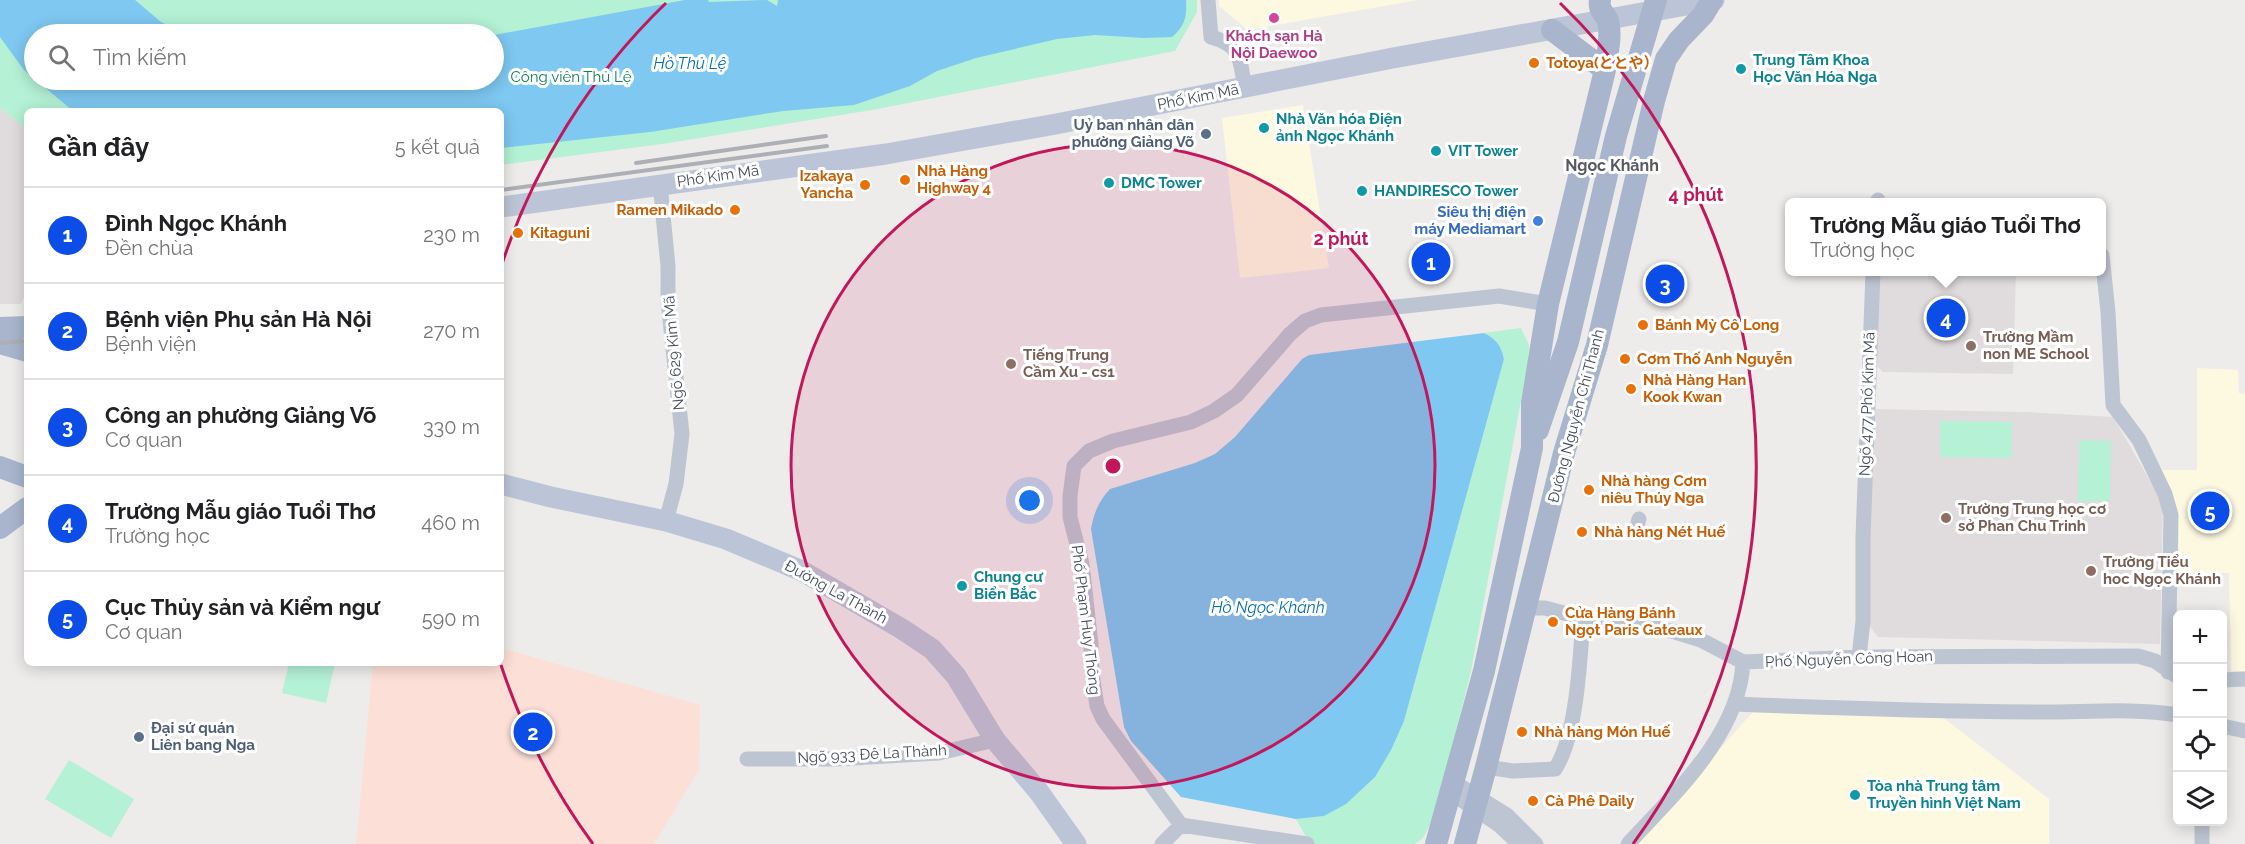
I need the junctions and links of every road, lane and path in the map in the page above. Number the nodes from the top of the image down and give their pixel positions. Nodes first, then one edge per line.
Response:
1 (1208, 0) edge
2 (1656, 0) edge
3 (1712, 0) edge
4 (1604, 10) edge
5 (1552, 30) junction
6 (1605, 70) junction
7 (1245, 88) junction
8 (1599, 96) junction
9 (1654, 101) junction
10 (660, 184) junction
11 (504, 207) edge
12 (1873, 276) edge
13 (2104, 276) edge
14 (1548, 304) junction
15 (24, 327) edge
16 (0, 328) edge
17 (1568, 342) junction
18 (0, 343) edge
19 (24, 350) edge
20 (1532, 448) junction
21 (1564, 453) junction
22 (0, 466) edge
23 (24, 476) edge
24 (504, 485) edge
25 (24, 510) edge
26 (666, 521) junction
27 (0, 528) edge
28 (1524, 608) junction
29 (1582, 618) junction
30 (1859, 657) junction
31 (1743, 662) junction
32 (2173, 674) edge
33 (2245, 679) edge
34 (2227, 680) edge
35 (1735, 704) junction
36 (2173, 714) edge
37 (2227, 727) edge
38 (2245, 731) edge
39 (995, 740) junction
40 (747, 759) dead end
41 (1486, 767) junction
42 (1453, 787) junction
43 (1476, 802) junction
44 (1181, 825) junction
45 (2202, 826) edge
46 (1076, 844) edge
47 (1162, 844) edge
48 (1307, 844) edge
49 (1436, 844) edge
50 (1465, 844) edge
51 (1519, 844) edge
52 (1536, 844) edge
53 (1628, 844) edge
54 (2202, 844) edge

1 - 7 street
2 - 17 main road
3 - 4 main road, Phố Kim Mã
3 - 9 main road, Đường Nguyễn Chí Thanh
4 - 5 main road, Phố Kim Mã
4 - 6 main road
5 - 6 main road
5 - 7 main road, Phố Kim Mã
6 - 8 main road
7 - 10 main road, Phố Kim Mã
8 - 9 main road
8 - 14 main road
9 - 21 main road, Đường Nguyễn Chí Thanh
10 - 11 main road, Phố Kim Mã
10 - 26 street, Ngõ 629 Kim Mã
12 - 30 street, Ngõ 477 Phố Kim Mã
13 - 32 street
14 - 20 main road
14 - 44 street, Phố Phạm Huy Thông
15 - 16 main road
17 - 20 main road
17 - 21 main road
18 - 19 main road
20 - 42 main road
21 - 28 main road, Đường Nguyễn Chí Thanh
22 - 23 main road
24 - 26 main road, Đường La Thành
25 - 27 main road
26 - 39 main road, Đường La Thành
28 - 29 street, Phố Nguyễn Công Hoan
28 - 41 main road, Đường Nguyễn Chí Thanh
29 - 31 street, Phố Nguyễn Công Hoan
29 - 41 street
30 - 31 street, Phố Nguyễn Công Hoan
30 - 32 street, Phố Nguyễn Công Hoan
31 - 35 street
33 - 34 street
35 - 36 street
35 - 53 street
37 - 38 street
39 - 40 street, Ngõ 933 Đê La Thành
39 - 46 main road, Đường La Thành
41 - 43 main road, Đường Nguyễn Chí Thanh
42 - 43 street
42 - 49 main road
43 - 50 main road, Đường Nguyễn Chí Thanh
43 - 51 street
43 - 52 street
44 - 47 street
44 - 48 street
45 - 54 street

